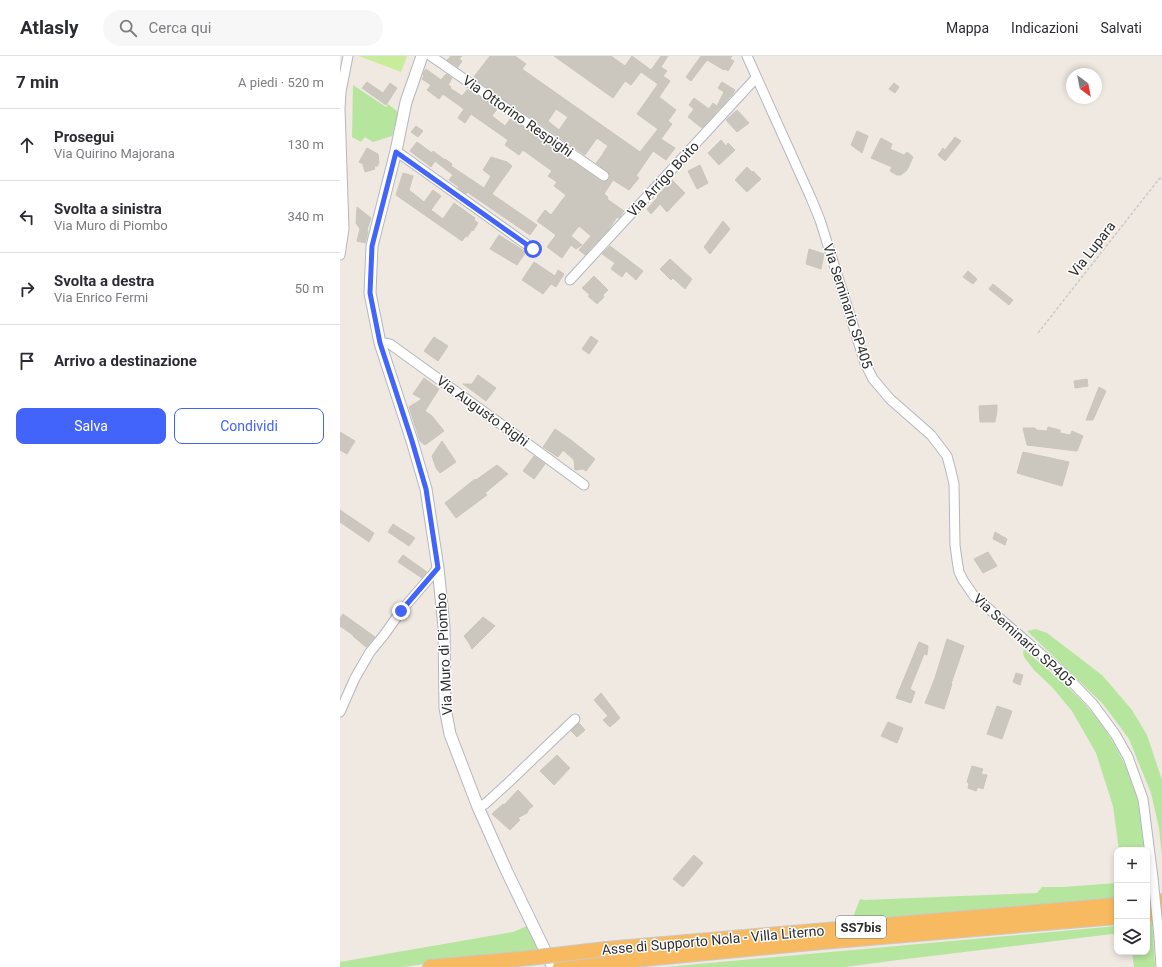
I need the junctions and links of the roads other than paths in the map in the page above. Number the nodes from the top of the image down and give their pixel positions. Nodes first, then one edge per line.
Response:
1 (348, 56) edge
2 (422, 56) edge
3 (431, 56) edge
4 (747, 56) edge
5 (756, 78) junction
6 (396, 152) junction
7 (604, 176) dead end
8 (533, 249) dead end
9 (340, 255) edge
10 (570, 280) dead end
11 (381, 346) junction
12 (584, 485) dead end
13 (438, 568) junction
14 (340, 712) edge
15 (575, 718) dead end
16 (478, 807) junction
17 (1162, 901) edge
18 (1150, 902) edge
19 (1114, 905) edge
20 (1162, 913) edge
21 (1150, 915) edge
22 (1114, 917) edge
23 (606, 956) junction
24 (555, 965) edge
25 (430, 967) edge
26 (1161, 967) edge

1 - 9 street
2 - 6 street, Via Muro di Piombo
3 - 7 street, Via Ottorino Respighi
4 - 5 street, Via Seminario SP405
5 - 10 street, Via Arrigo Boito
5 - 26 street, Via Seminario SP405, bridge
6 - 8 street
6 - 11 street, Via Muro di Piombo
11 - 12 street, Via Augusto Righi
11 - 13 street, Via Muro di Piombo
13 - 14 street
13 - 16 street, Via Muro di Piombo
15 - 16 street
16 - 24 street, Via Muro di Piombo
17 - 18 highway
19 - 23 highway, Asse di Supporto Nola - Villa Literno / SS7bis
20 - 21 highway
22 - 23 highway, Asse di Supporto Nola - Villa Literno / SS7bis
23 - 24 highway, Asse di Supporto Nola - Villa Literno / SS7bis
23 - 25 highway, Asse di Supporto Nola - Villa Literno / SS7bis, bridge

